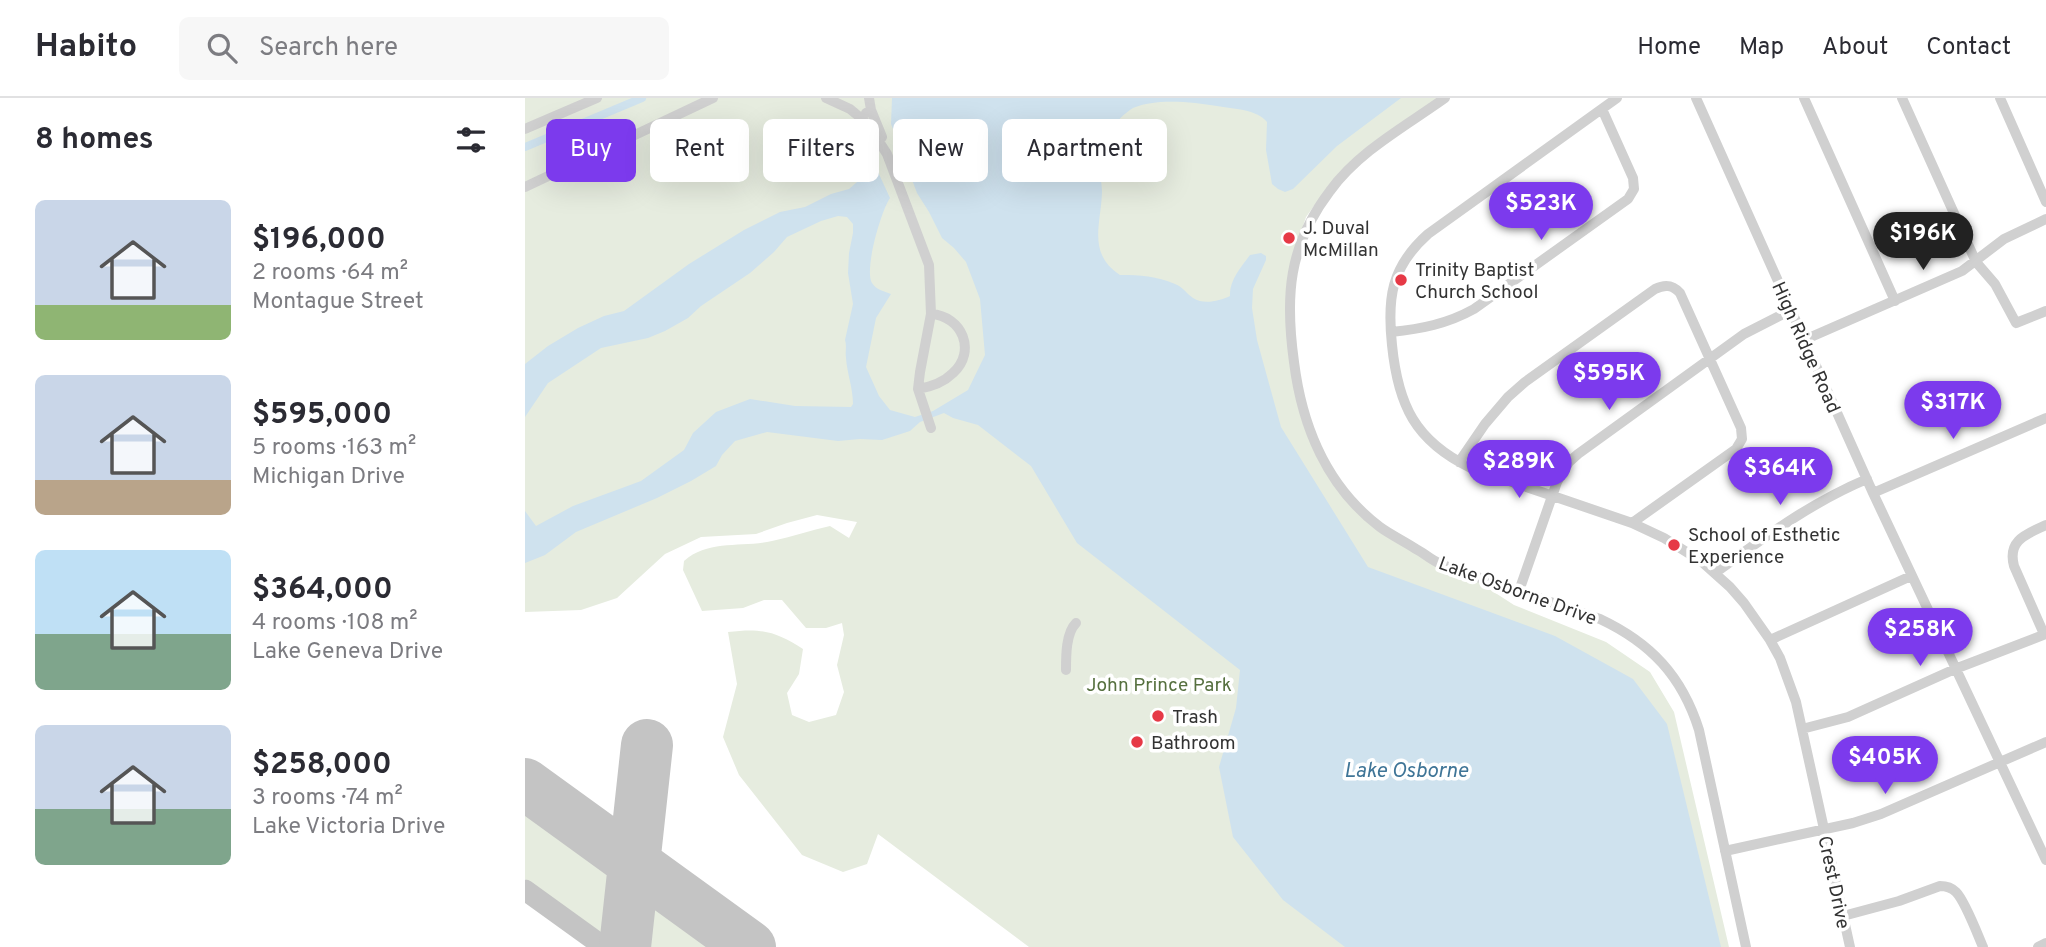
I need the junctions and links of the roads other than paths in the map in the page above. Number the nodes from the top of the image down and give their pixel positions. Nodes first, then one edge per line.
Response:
1 (597, 98) edge
2 (713, 98) edge
3 (826, 98) edge
4 (840, 98) edge
5 (869, 98) edge
6 (1445, 98) edge
7 (1617, 98) edge
8 (1696, 98) edge
9 (1804, 98) edge
10 (1902, 98) edge
11 (2000, 98) edge
12 (850, 109) junction
13 (1602, 109) junction
14 (871, 110) junction
15 (859, 117) junction
16 (525, 129) edge
17 (887, 154) junction
18 (525, 187) edge
19 (2046, 202) edge
20 (2046, 219) edge
21 (1976, 262) junction
22 (1895, 301) junction
23 (1791, 310) junction
24 (2046, 311) edge
25 (931, 314) junction
26 (1391, 332) junction
27 (1804, 341) junction
28 (1710, 359) junction
29 (918, 389) junction
30 (2046, 418) edge
31 (931, 428) dead end
32 (1459, 462) junction
33 (1867, 479) junction
34 (1873, 493) junction
35 (1552, 496) junction
36 (1632, 523) junction
37 (2046, 525) edge
38 (1715, 573) junction
39 (1911, 576) junction
40 (1519, 591) junction
41 (1076, 623) dead end
42 (2045, 634) edge
43 (1770, 639) junction
44 (1955, 669) junction
45 (1066, 670) dead end
46 (1802, 729) junction
47 (2046, 742) edge
48 (2000, 762) junction
49 (1824, 830) junction
50 (1725, 851) junction
51 (2046, 860) edge
52 (1843, 916) junction
53 (2046, 943) edge
54 (1746, 947) edge
55 (1850, 947) edge
56 (1983, 947) edge
57 (2038, 947) edge

1 - 16 street
2 - 18 street
3 - 12 street
4 - 12 street
5 - 14 street
6 - 40 street, Lake Osborne Drive
7 - 13 street, Crest Drive
8 - 23 street, High Ridge Road
9 - 22 street
10 - 21 street
11 - 19 street
12 - 15 street
13 - 26 street, Crest Drive
13 - 26 street
14 - 15 street
14 - 17 street
15 - 17 street
17 - 25 street
20 - 21 street
21 - 22 street
21 - 24 street
22 - 27 street
23 - 27 street, High Ridge Road
23 - 28 street
25 - 29 street
25 - 29 street
26 - 32 street, Crest Drive
27 - 33 street, High Ridge Road
28 - 32 street
28 - 35 street
28 - 36 street
29 - 31 street
30 - 34 street
32 - 35 street, Crest Drive
33 - 34 street, High Ridge Road
33 - 38 street
34 - 39 street, High Ridge Road
35 - 36 street, Crest Drive
35 - 40 street
36 - 38 street, Crest Drive
37 - 42 street
38 - 43 street, Crest Drive
39 - 43 street
39 - 44 street, High Ridge Road
40 - 50 street, Lake Osborne Drive
41 - 45 street
42 - 44 street
43 - 46 street, Crest Drive
44 - 46 street
44 - 48 street, High Ridge Road
46 - 49 street, Crest Drive
47 - 48 street
48 - 49 street
48 - 51 street, High Ridge Road
49 - 50 street
49 - 52 street, Crest Drive
50 - 54 street, Lake Osborne Drive
52 - 55 street, Crest Drive
52 - 56 street
53 - 57 street

